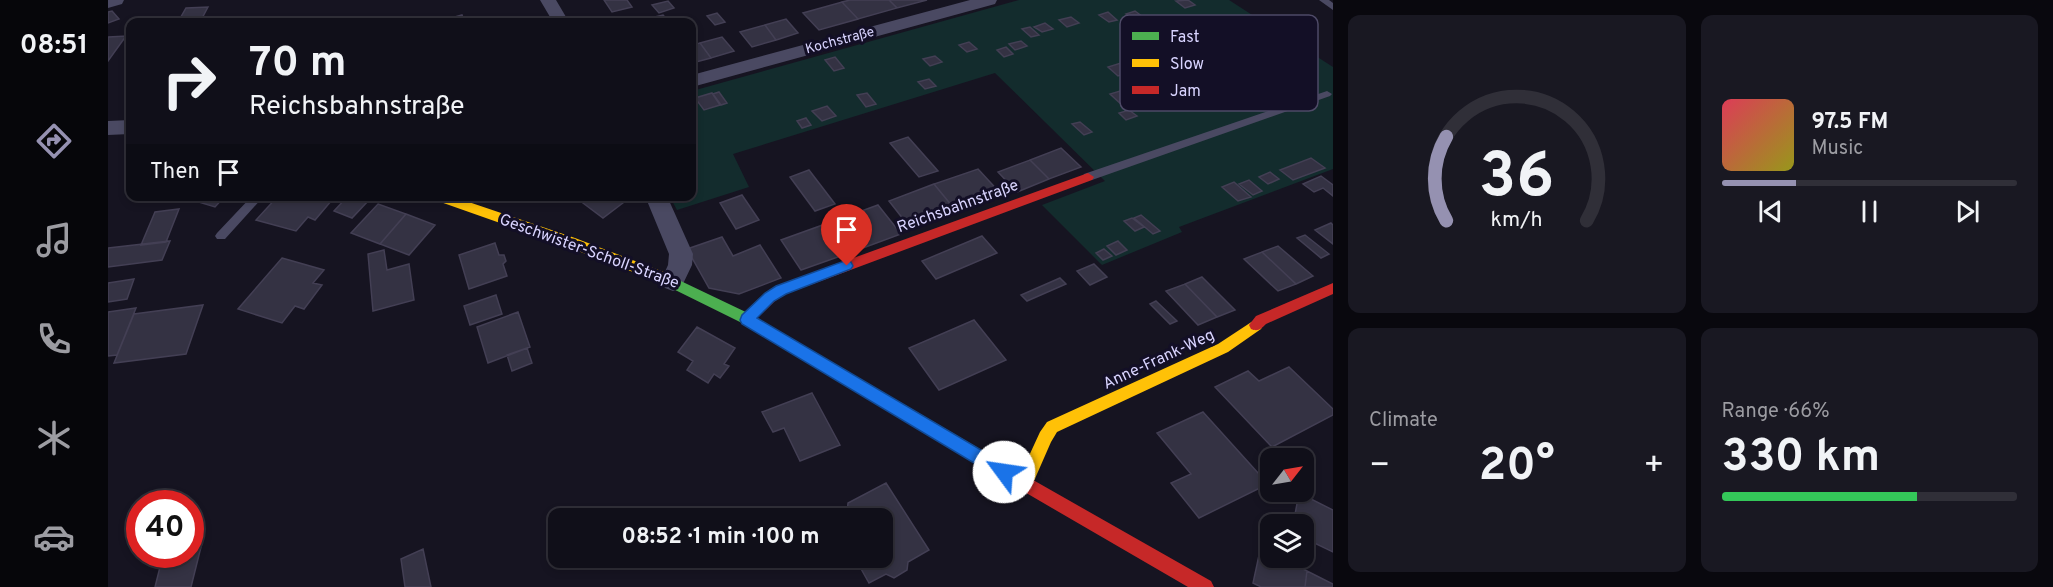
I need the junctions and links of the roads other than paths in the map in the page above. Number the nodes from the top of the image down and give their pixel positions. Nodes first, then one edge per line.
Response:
1 (116, 0) edge
2 (548, 0) edge
3 (989, 0) edge
4 (1323, 0) edge
5 (108, 3) edge
6 (1333, 7) edge
7 (559, 18) edge
8 (696, 80) edge
9 (1328, 94) dead end
10 (1318, 97) edge
11 (1279, 111) edge
12 (126, 127) edge
13 (108, 128) edge
14 (1088, 177) joint
15 (254, 201) edge
16 (451, 201) edge
17 (658, 201) edge
18 (221, 236) dead end
19 (673, 282) junction
20 (1333, 288) edge
21 (747, 320) junction
22 (1024, 484) junction
23 (1204, 587) edge

1 - 5 street
2 - 7 street
3 - 8 street, Kochstraße
4 - 6 lane
9 - 10 lane
11 - 14 lane
12 - 13 street
14 - 21 street, Reichsbahnstraße
15 - 18 lane
16 - 19 street, Geschwister-Scholl-Straße
17 - 19 street
19 - 21 street, Geschwister-Scholl-Straße
20 - 22 street, Anne-Frank-Weg
21 - 22 street, Geschwister-Scholl-Straße
22 - 23 street, Geschwister-Scholl-Straße

